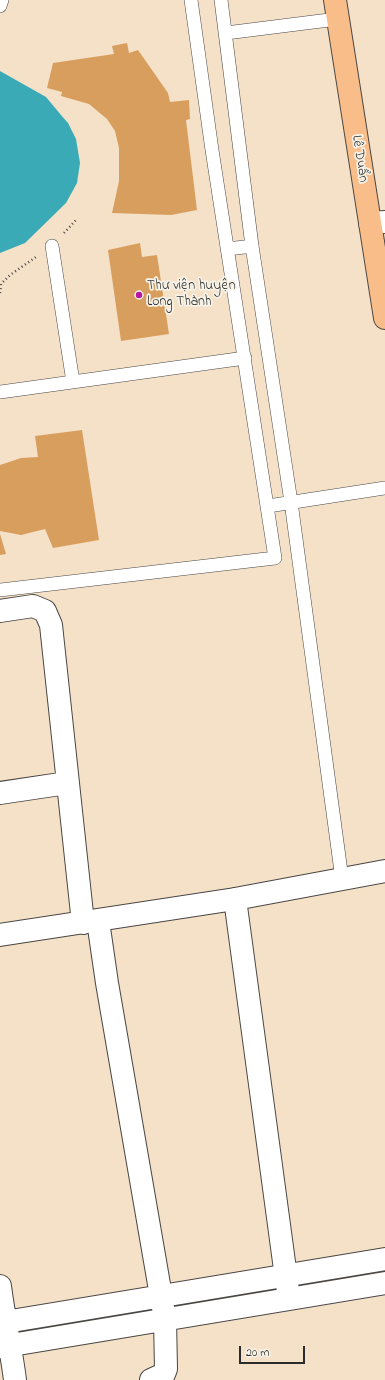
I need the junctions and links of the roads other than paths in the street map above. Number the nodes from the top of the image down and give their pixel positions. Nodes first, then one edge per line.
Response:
1 (2, 0) edge
2 (191, 0) edge
3 (221, 0) edge
4 (0, 6) edge
5 (336, 10) edge
6 (226, 33) junction
7 (377, 223) edge
8 (52, 246) dead end
9 (252, 246) junction
10 (228, 249) junction
11 (385, 318) edge
12 (245, 358) junction
13 (73, 382) junction
14 (0, 392) edge
15 (385, 488) edge
16 (291, 502) junction
17 (268, 506) junction
18 (0, 590) edge
19 (0, 611) edge
20 (67, 783) junction
21 (0, 793) edge
22 (385, 872) edge
23 (342, 879) junction
24 (235, 899) junction
25 (91, 922) junction
26 (0, 935) edge
27 (385, 1259) edge
28 (286, 1276) junction
29 (385, 1283) edge
30 (0, 1286) edge
31 (161, 1296) junction
32 (288, 1299) junction
33 (165, 1319) junction
34 (2, 1323) edge
35 (6, 1346) edge
36 (15, 1380) edge
37 (151, 1380) edge

1 - 4 lane
2 - 10 lane
3 - 6 lane
5 - 6 lane
5 - 7 main road, Lê Duẩn
6 - 9 lane
7 - 11 main road, Lê Duẩn
8 - 13 lane
9 - 10 lane
9 - 16 lane
10 - 12 lane
12 - 13 lane
12 - 17 lane
13 - 14 lane
15 - 16 lane
16 - 17 lane
16 - 23 lane
17 - 18 lane
19 - 20 street
20 - 21 street
20 - 25 street
22 - 23 street
23 - 24 street
24 - 25 street
24 - 28 street
25 - 26 street
25 - 31 street
27 - 28 street
28 - 31 street
28 - 32 street
29 - 32 street
30 - 34 street
31 - 33 street
31 - 34 street
32 - 33 street
33 - 35 street
33 - 37 street
34 - 35 street
35 - 36 street

